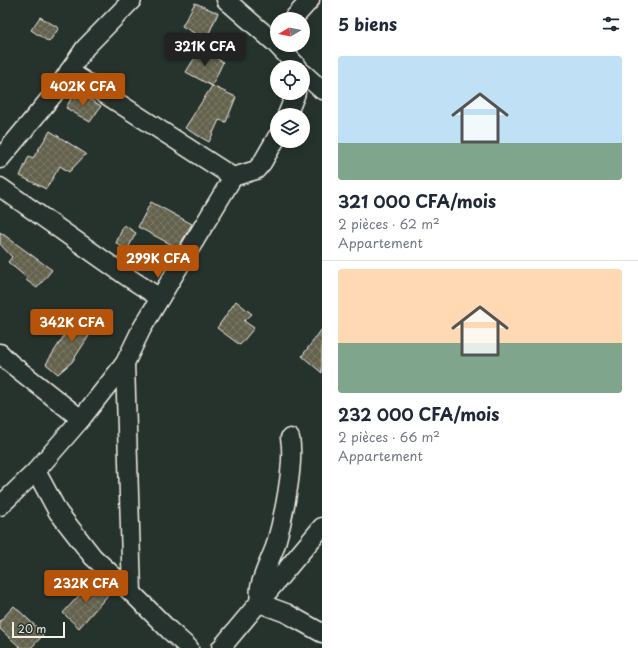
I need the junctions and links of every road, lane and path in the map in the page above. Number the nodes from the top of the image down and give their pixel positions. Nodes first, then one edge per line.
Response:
1 (132, 0) edge
2 (226, 0) edge
3 (310, 0) edge
4 (299, 12) edge
5 (270, 36) edge
6 (285, 52) edge
7 (292, 60) edge
8 (69, 71) junction
9 (310, 79) edge
10 (322, 90) edge
11 (271, 148) edge
12 (0, 159) edge
13 (233, 177) junction
14 (0, 187) edge
15 (160, 298) junction
16 (0, 353) edge
17 (125, 363) junction
18 (81, 419) junction
19 (290, 438) dead end
20 (36, 471) junction
21 (0, 506) edge
22 (322, 527) edge
23 (132, 593) junction
24 (259, 603) junction
25 (322, 632) edge
26 (190, 648) edge
27 (220, 648) edge

1 - 8 street
2 - 5 street
3 - 4 street
6 - 7 street
8 - 12 street
8 - 13 street
9 - 10 street
11 - 13 street
13 - 15 street
14 - 15 street
15 - 17 street
16 - 18 street
17 - 18 street
17 - 23 street
18 - 20 street
19 - 24 street
20 - 21 street
20 - 23 street
22 - 24 street
23 - 26 street
24 - 25 street
24 - 27 street

